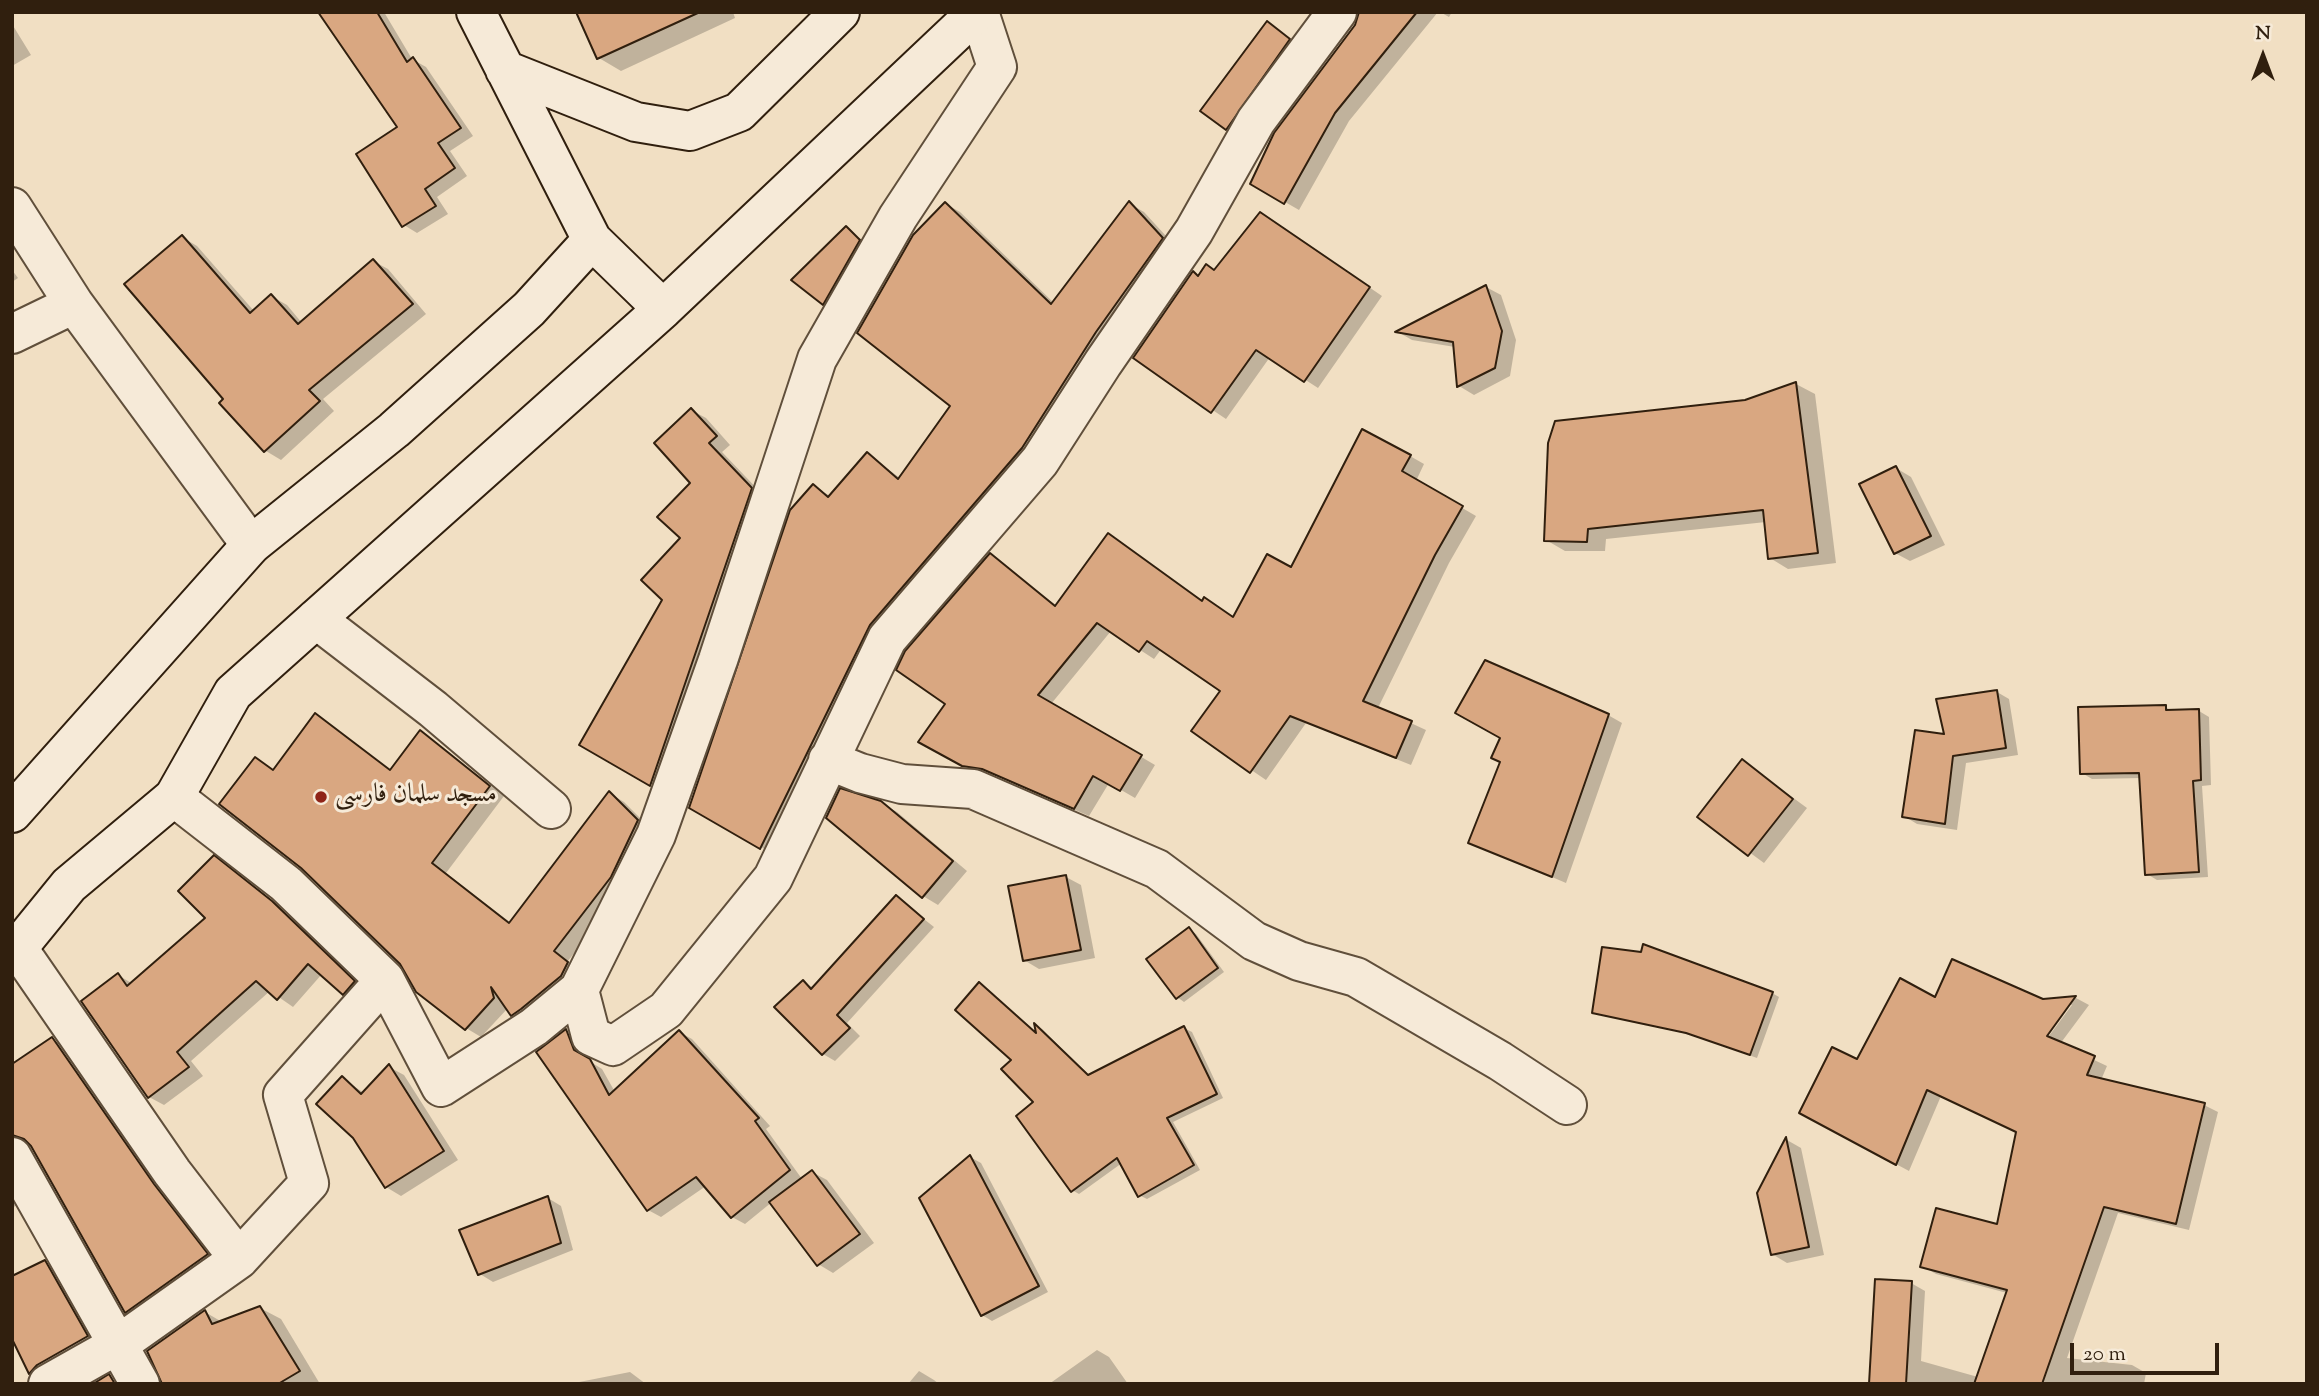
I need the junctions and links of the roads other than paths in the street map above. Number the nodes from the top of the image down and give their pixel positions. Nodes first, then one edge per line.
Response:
1 (476, 12) edge
2 (840, 12) edge
3 (978, 12) edge
4 (1337, 12) edge
5 (505, 70) junction
6 (12, 207) edge
7 (592, 240) junction
8 (74, 304) junction
9 (663, 309) junction
10 (12, 334) edge
11 (251, 545) junction
12 (316, 619) junction
13 (828, 760) junction
14 (174, 797) junction
15 (551, 809) dead end
16 (12, 813) edge
17 (15, 953) edge
18 (385, 980) junction
19 (579, 990) junction
20 (1567, 1105) dead end
21 (12, 1157) edge
22 (239, 1259) junction
23 (119, 1344) junction
24 (48, 1384) edge
25 (140, 1384) edge

1 - 5 street
2 - 5 street
3 - 9 street
3 - 19 street
4 - 13 street
5 - 7 street
6 - 8 street
7 - 9 street
7 - 11 street
8 - 10 street
8 - 11 street
9 - 12 street
11 - 16 street
12 - 14 street
12 - 15 street
13 - 19 street
13 - 20 street
14 - 17 street
14 - 18 street
17 - 22 street
18 - 19 street
18 - 22 street
21 - 23 street
22 - 23 street
23 - 24 street
23 - 25 street

